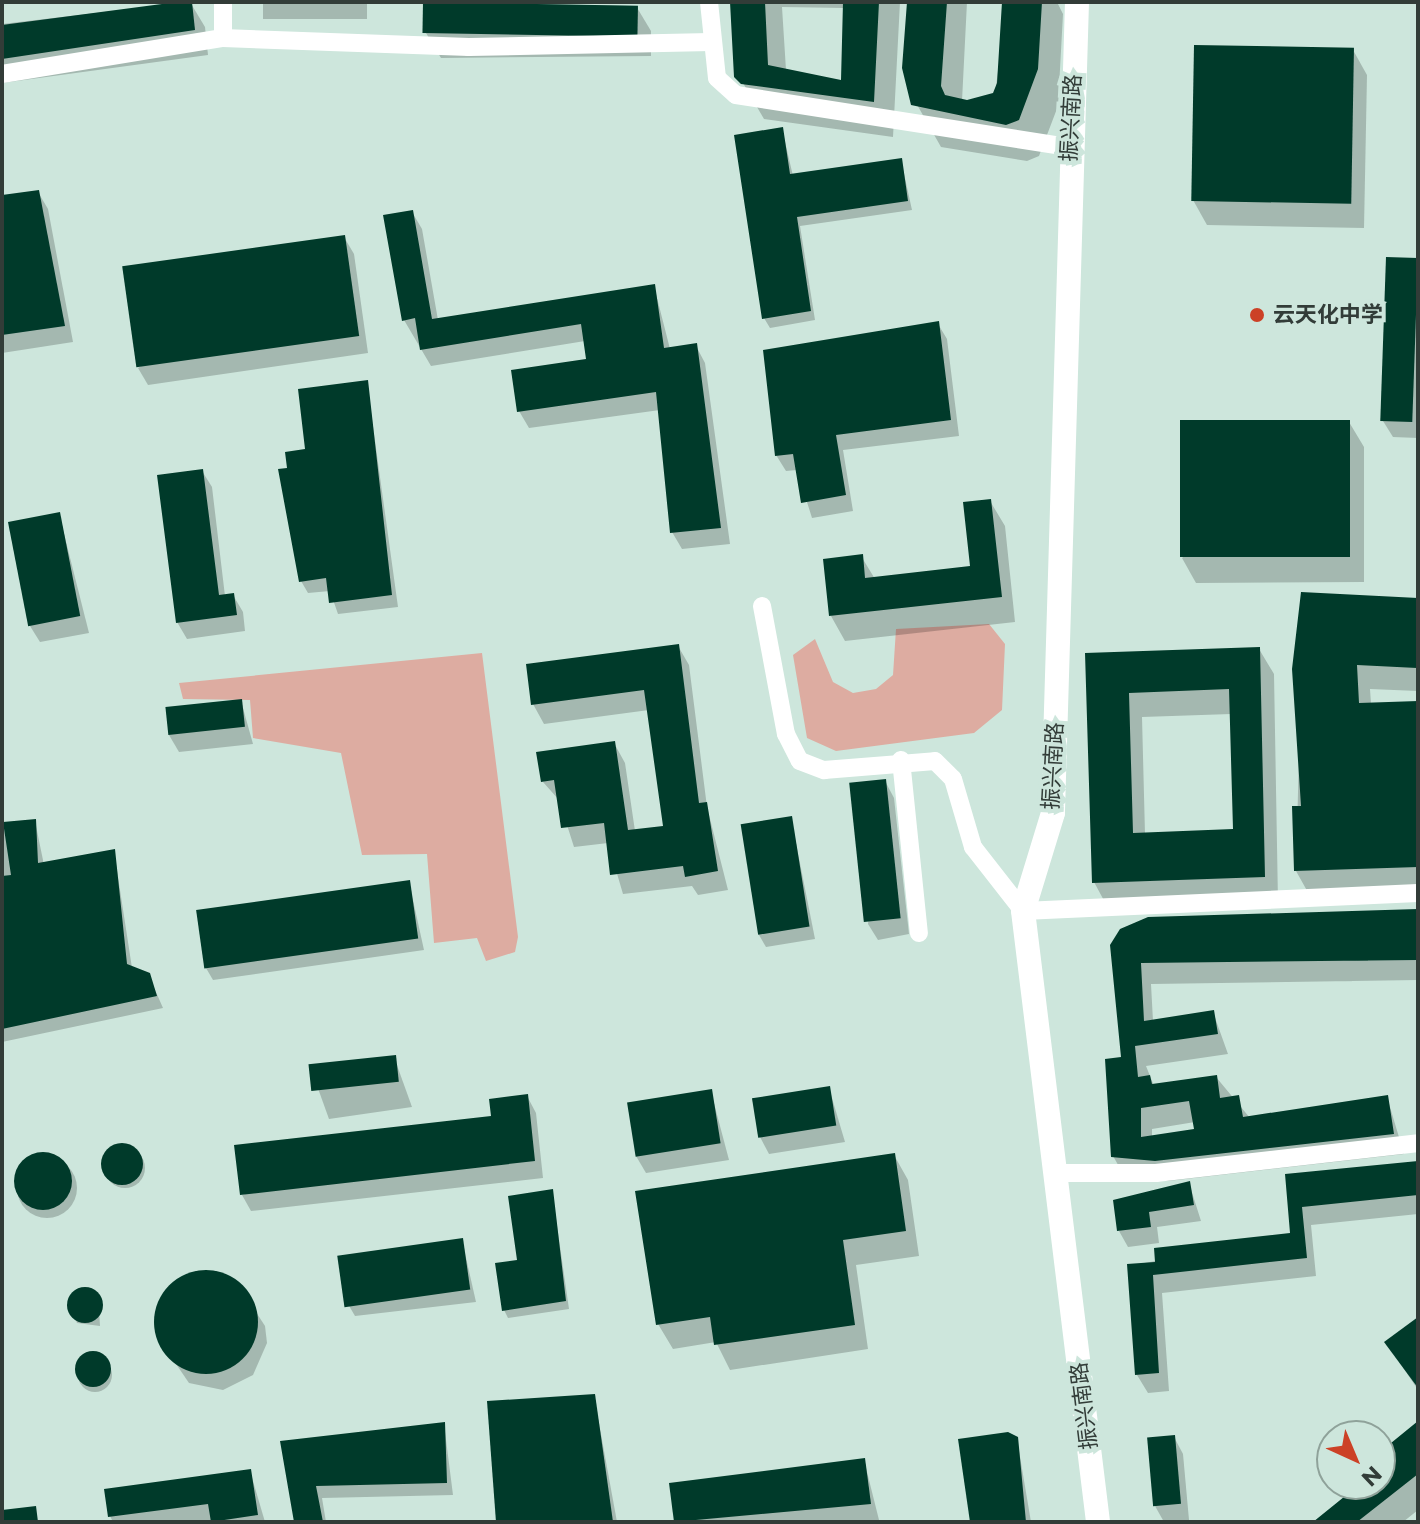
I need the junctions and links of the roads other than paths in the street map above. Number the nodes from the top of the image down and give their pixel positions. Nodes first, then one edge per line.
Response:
1 (223, 2) edge
2 (709, 2) edge
3 (1077, 2) edge
4 (223, 38) junction
5 (711, 42) junction
6 (2, 74) edge
7 (1069, 147) junction
8 (762, 606) dead end
9 (901, 760) junction
10 (1418, 893) edge
11 (1023, 911) junction
12 (919, 933) dead end
13 (1418, 1143) edge
14 (1056, 1173) junction
15 (1098, 1522) edge

1 - 4 street
2 - 5 street
3 - 7 main road, 振兴南路
4 - 5 street
4 - 6 street
5 - 7 street
7 - 11 main road, 振兴南路
8 - 9 street
9 - 11 street
9 - 12 street
10 - 11 street
11 - 14 main road, 振兴南路
13 - 14 street
14 - 15 main road, 振兴南路

